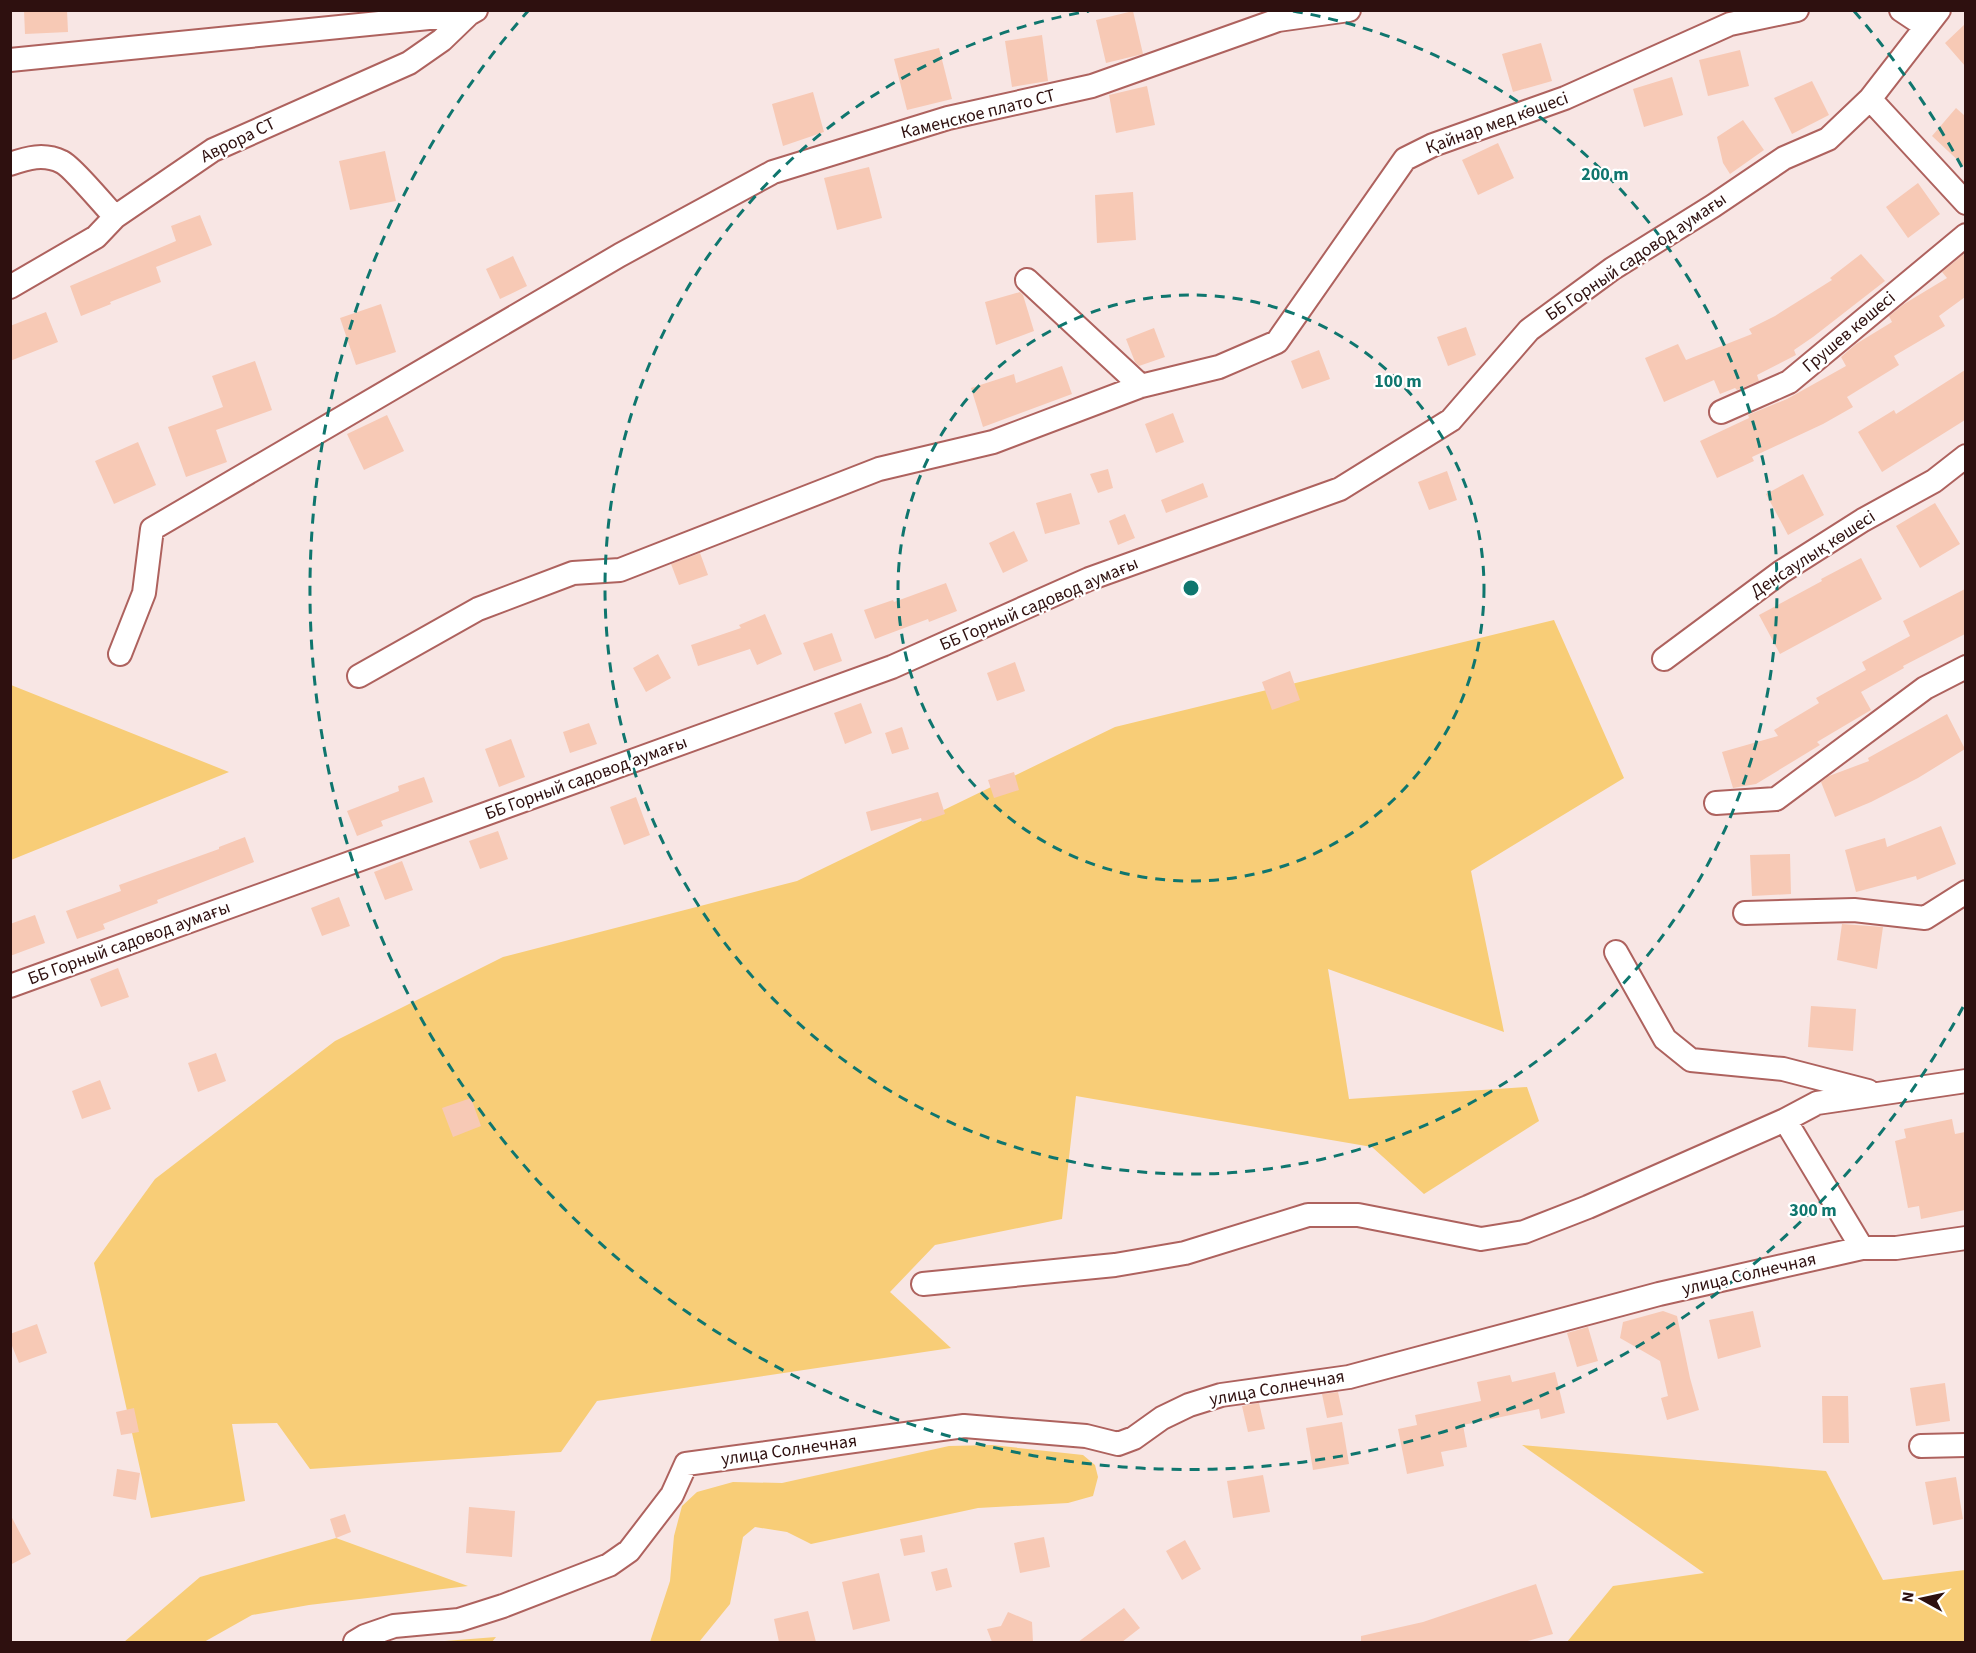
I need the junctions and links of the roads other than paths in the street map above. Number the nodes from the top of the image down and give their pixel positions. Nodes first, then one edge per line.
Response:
1 (1349, 10) edge
2 (1797, 10) edge
3 (1900, 10) edge
4 (472, 12) edge
5 (1932, 18) edge
6 (10, 60) edge
7 (1870, 99) junction
8 (10, 164) edge
9 (1965, 202) edge
10 (115, 217) junction
11 (1965, 235) edge
12 (1027, 280) dead end
13 (10, 287) edge
14 (1141, 386) junction
15 (1721, 412) dead end
16 (1965, 456) edge
17 (120, 654) dead end
18 (1664, 659) dead end
19 (1965, 667) edge
20 (359, 676) dead end
21 (1716, 803) dead end
22 (1965, 892) edge
23 (1745, 913) dead end
24 (1616, 952) dead end
25 (10, 986) edge
26 (1965, 1081) edge
27 (1878, 1094) junction
28 (1785, 1120) junction
29 (1965, 1238) edge
30 (1862, 1248) junction
31 (923, 1284) dead end
32 (1965, 1445) edge
33 (1921, 1446) dead end
34 (355, 1642) edge

1 - 17 street, Каменское плато СТ
2 - 14 street, Қайнар мед көшесі
3 - 5 street
4 - 6 street
4 - 10 street, Аврора СТ
5 - 7 street, ББ Горный садовод аумағы
7 - 9 street
7 - 25 street, ББ Горный садовод аумағы
8 - 10 street
10 - 13 street, Аврора СТ
11 - 15 street, Грушев көшесі
12 - 14 street
14 - 20 street, Қайнар мед көшесі
16 - 18 street, Денсаулық көшесі
19 - 21 street
22 - 23 street
24 - 27 street
26 - 27 street
27 - 28 street
28 - 30 street
28 - 31 street
29 - 30 street
30 - 34 street, улица Солнечная
32 - 33 street

